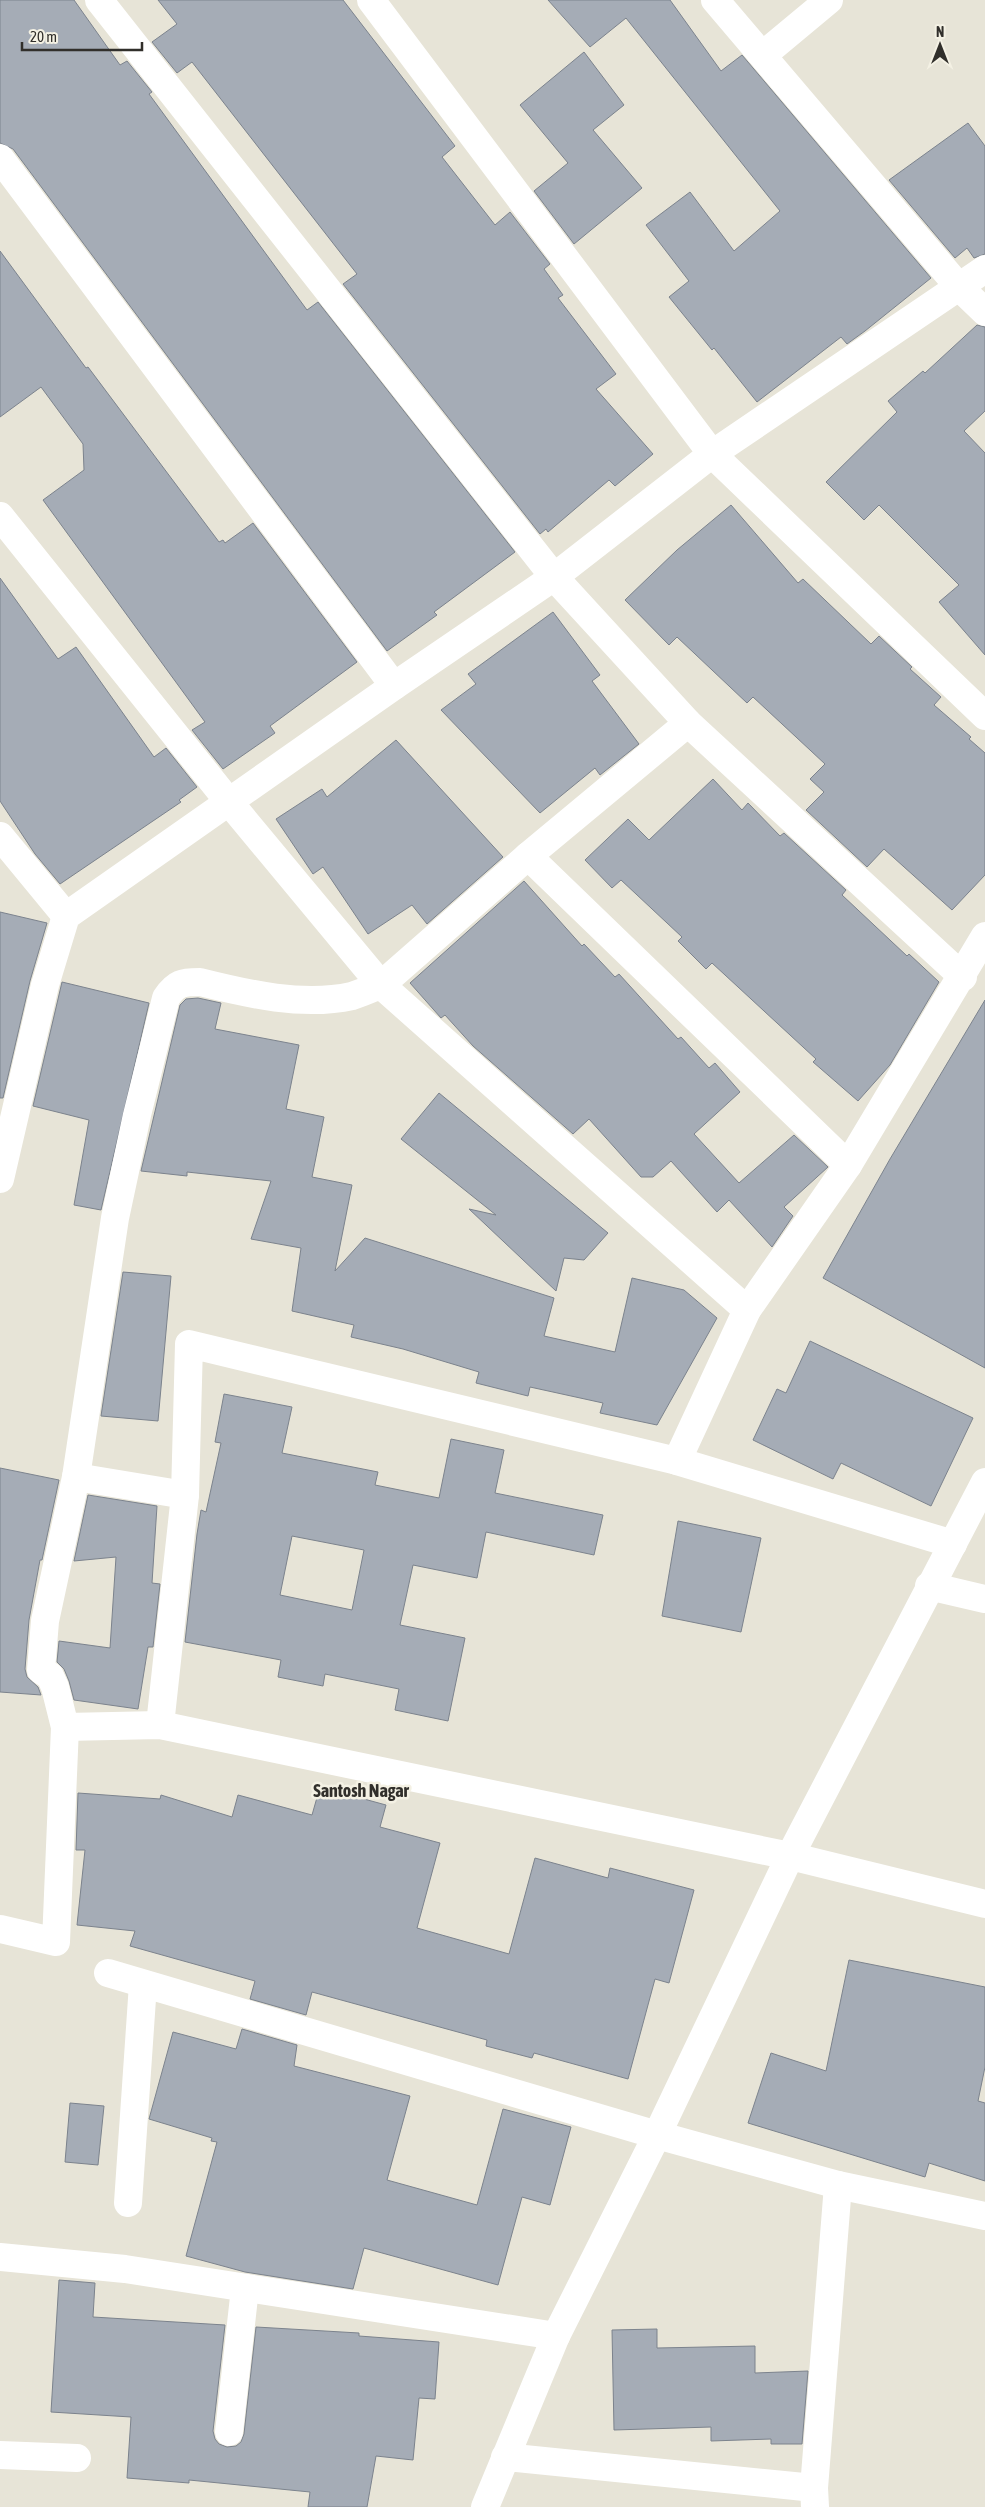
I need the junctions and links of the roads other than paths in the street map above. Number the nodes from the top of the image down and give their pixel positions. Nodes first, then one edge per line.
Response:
1 (99, 0) edge
2 (371, 0) edge
3 (715, 0) edge
4 (829, 0) edge
5 (763, 55) junction
6 (0, 158) edge
7 (985, 269) edge
8 (959, 287) junction
9 (985, 312) edge
10 (712, 454) junction
11 (0, 516) edge
12 (554, 577) junction
13 (394, 686) junction
14 (985, 716) edge
15 (688, 723) junction
16 (229, 802) junction
17 (0, 836) edge
18 (528, 856) junction
19 (66, 916) junction
20 (985, 936) edge
21 (963, 977) junction
22 (381, 985) junction
23 (848, 1165) junction
24 (0, 1179) edge
25 (747, 1310) junction
26 (677, 1461) junction
27 (76, 1477) junction
28 (985, 1482) edge
29 (186, 1494) junction
30 (953, 1544) junction
31 (929, 1586) junction
32 (985, 1599) edge
33 (160, 1726) junction
34 (65, 1728) junction
35 (790, 1856) junction
36 (985, 1904) edge
37 (0, 1929) edge
38 (108, 1973) dead end
39 (143, 1984) junction
40 (657, 2135) junction
41 (838, 2185) junction
42 (128, 2203) dead end
43 (985, 2216) edge
44 (0, 2257) edge
45 (245, 2288) junction
46 (556, 2336) junction
47 (229, 2432) dead end
48 (0, 2454) edge
49 (505, 2457) junction
50 (78, 2458) dead end
51 (815, 2498) edge
52 (485, 2507) edge

1 - 12 street
2 - 10 street
3 - 5 street
4 - 5 street
5 - 8 street
6 - 13 street
7 - 8 street
8 - 9 street
8 - 10 street
10 - 12 street
10 - 14 street
11 - 16 street
12 - 13 street
12 - 15 street
13 - 16 street
15 - 18 street
15 - 21 street
16 - 19 street
16 - 22 street
17 - 19 street
18 - 22 street
18 - 23 street
19 - 24 street
20 - 21 street
21 - 23 street
22 - 25 street
22 - 27 street
23 - 25 street
25 - 26 street
26 - 29 street
26 - 30 street
27 - 29 street
27 - 34 street
28 - 30 street
29 - 33 street
30 - 31 street
31 - 32 street
31 - 35 street
33 - 34 street
33 - 35 street
34 - 37 street
35 - 36 street
35 - 40 street
38 - 39 street
39 - 40 street
39 - 42 street
40 - 41 street
40 - 46 street
41 - 43 street
41 - 51 street
44 - 45 street
45 - 46 street
45 - 47 street
46 - 49 street
48 - 50 street
49 - 51 street
49 - 52 street

